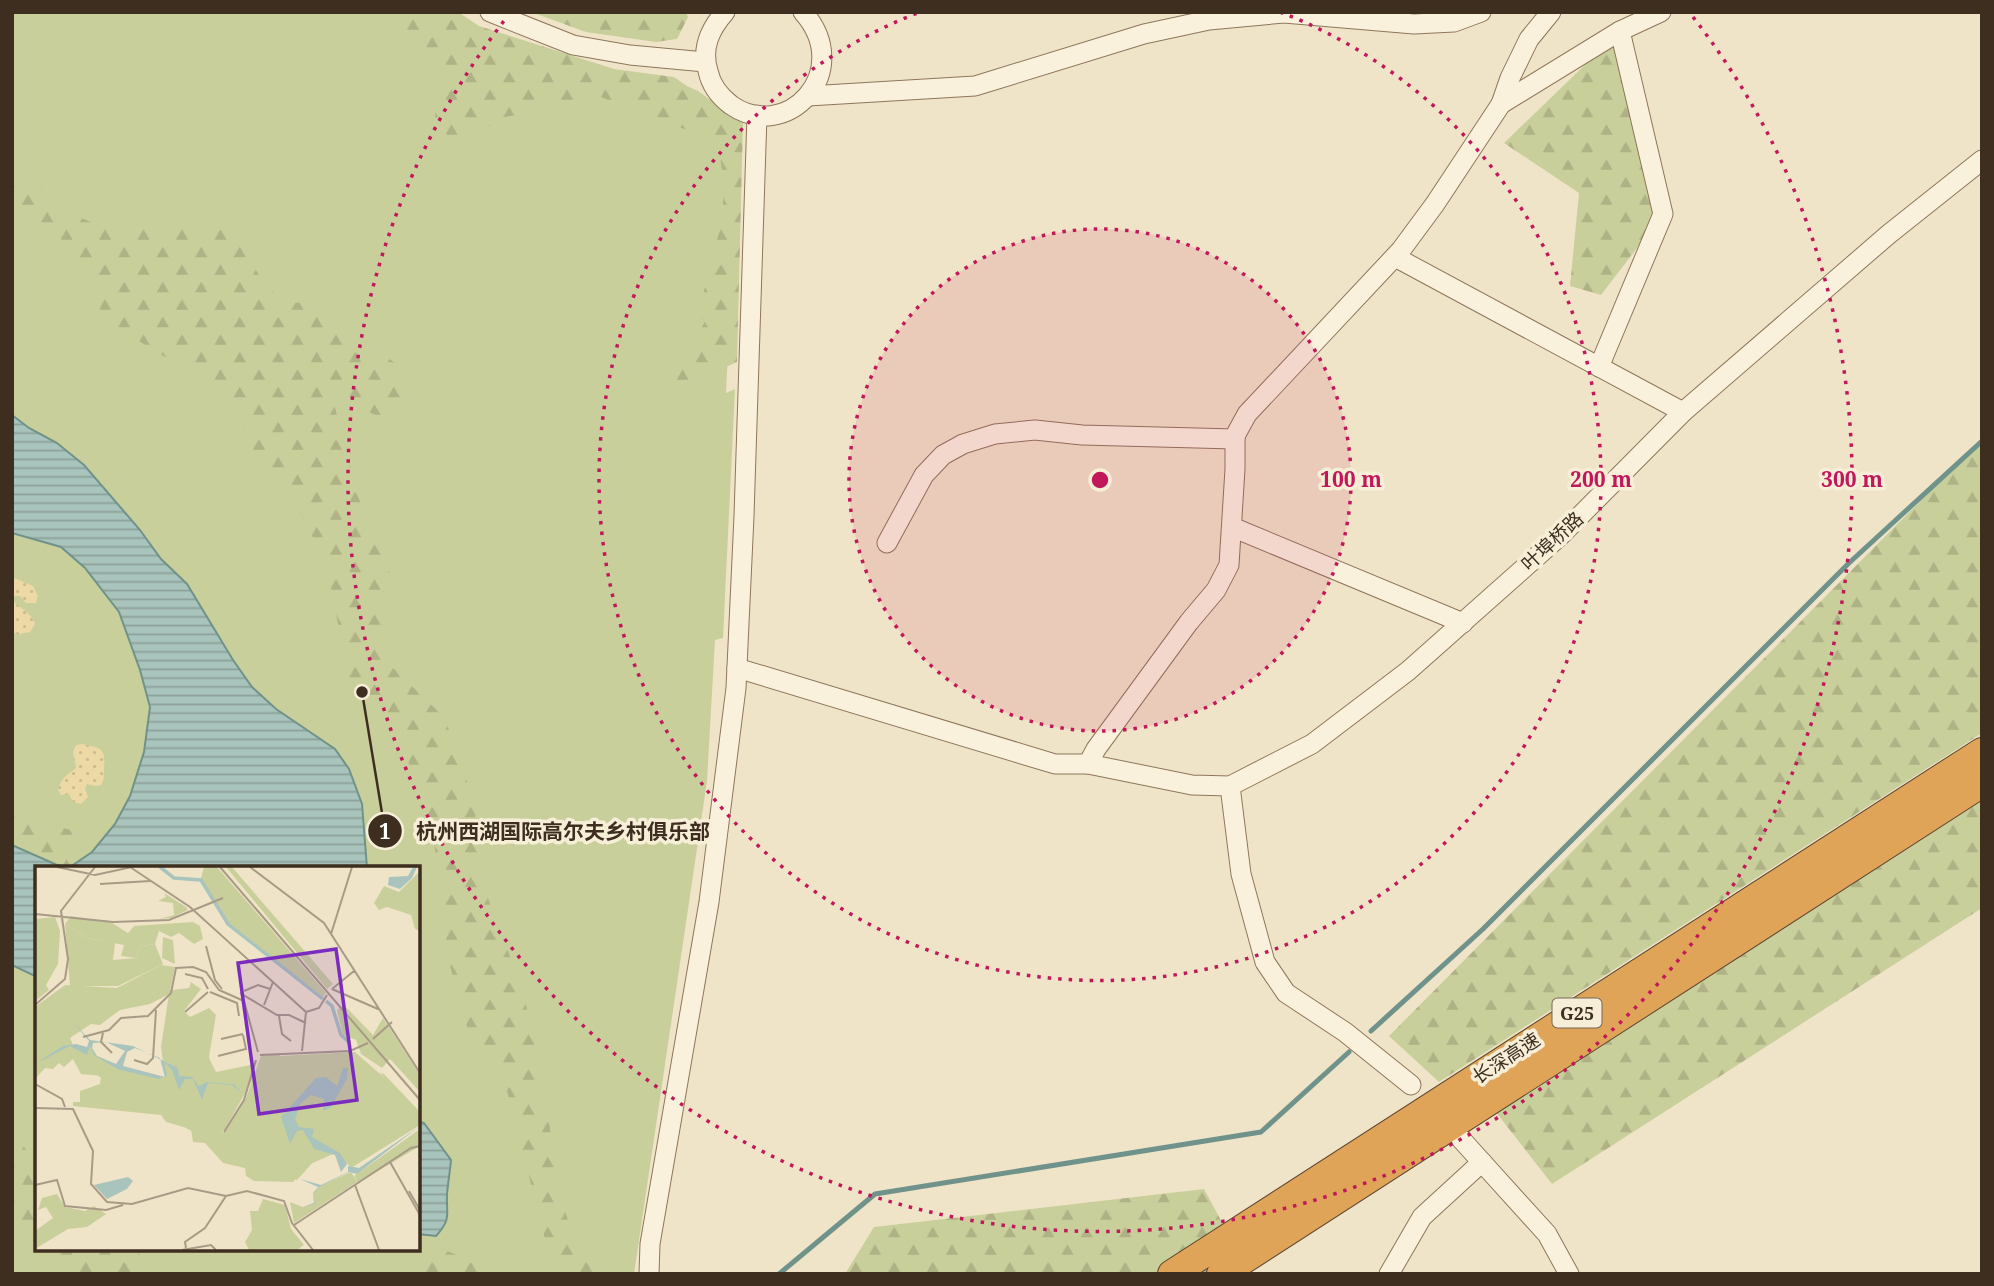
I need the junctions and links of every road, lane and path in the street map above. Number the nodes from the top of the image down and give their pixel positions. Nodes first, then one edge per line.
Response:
1 (490, 12) edge
2 (725, 12) edge
3 (803, 12) edge
4 (1480, 12) edge
5 (1551, 12) edge
6 (1661, 12) edge
7 (1620, 31) junction
8 (705, 62) junction
9 (808, 96) junction
10 (1501, 104) junction
11 (757, 115) junction
12 (1982, 160) edge
13 (1395, 257) junction
14 (1599, 366) junction
15 (1683, 412) junction
16 (1236, 439) junction
17 (1231, 527) junction
18 (887, 544) dead end
19 (1463, 623) junction
20 (737, 668) junction
21 (1982, 751) edge
22 (1088, 764) junction
23 (1982, 783) edge
24 (1230, 786) junction
25 (1411, 1085) dead end
26 (1461, 1139) dead end
27 (1482, 1162) junction
28 (649, 1274) edge
29 (1172, 1274) edge
30 (1221, 1274) edge
31 (1389, 1274) edge
32 (1569, 1274) edge

1 - 8 street
2 - 8 street
3 - 9 street
4 - 9 street
5 - 10 street
6 - 7 street
7 - 10 street
7 - 14 street
8 - 11 street
9 - 11 street
10 - 13 street
11 - 20 street
12 - 15 street, 叶埠桥路
13 - 14 street
13 - 16 street
14 - 15 street
15 - 19 street, 叶埠桥路
16 - 17 street
16 - 18 street
17 - 19 street
17 - 22 street
19 - 24 street, 叶埠桥路
20 - 22 street
20 - 28 street
21 - 29 highway, 长深高速 / G25
22 - 24 street
23 - 30 highway, 长深高速 / G25
24 - 25 street
26 - 27 street
27 - 31 street
27 - 32 street

